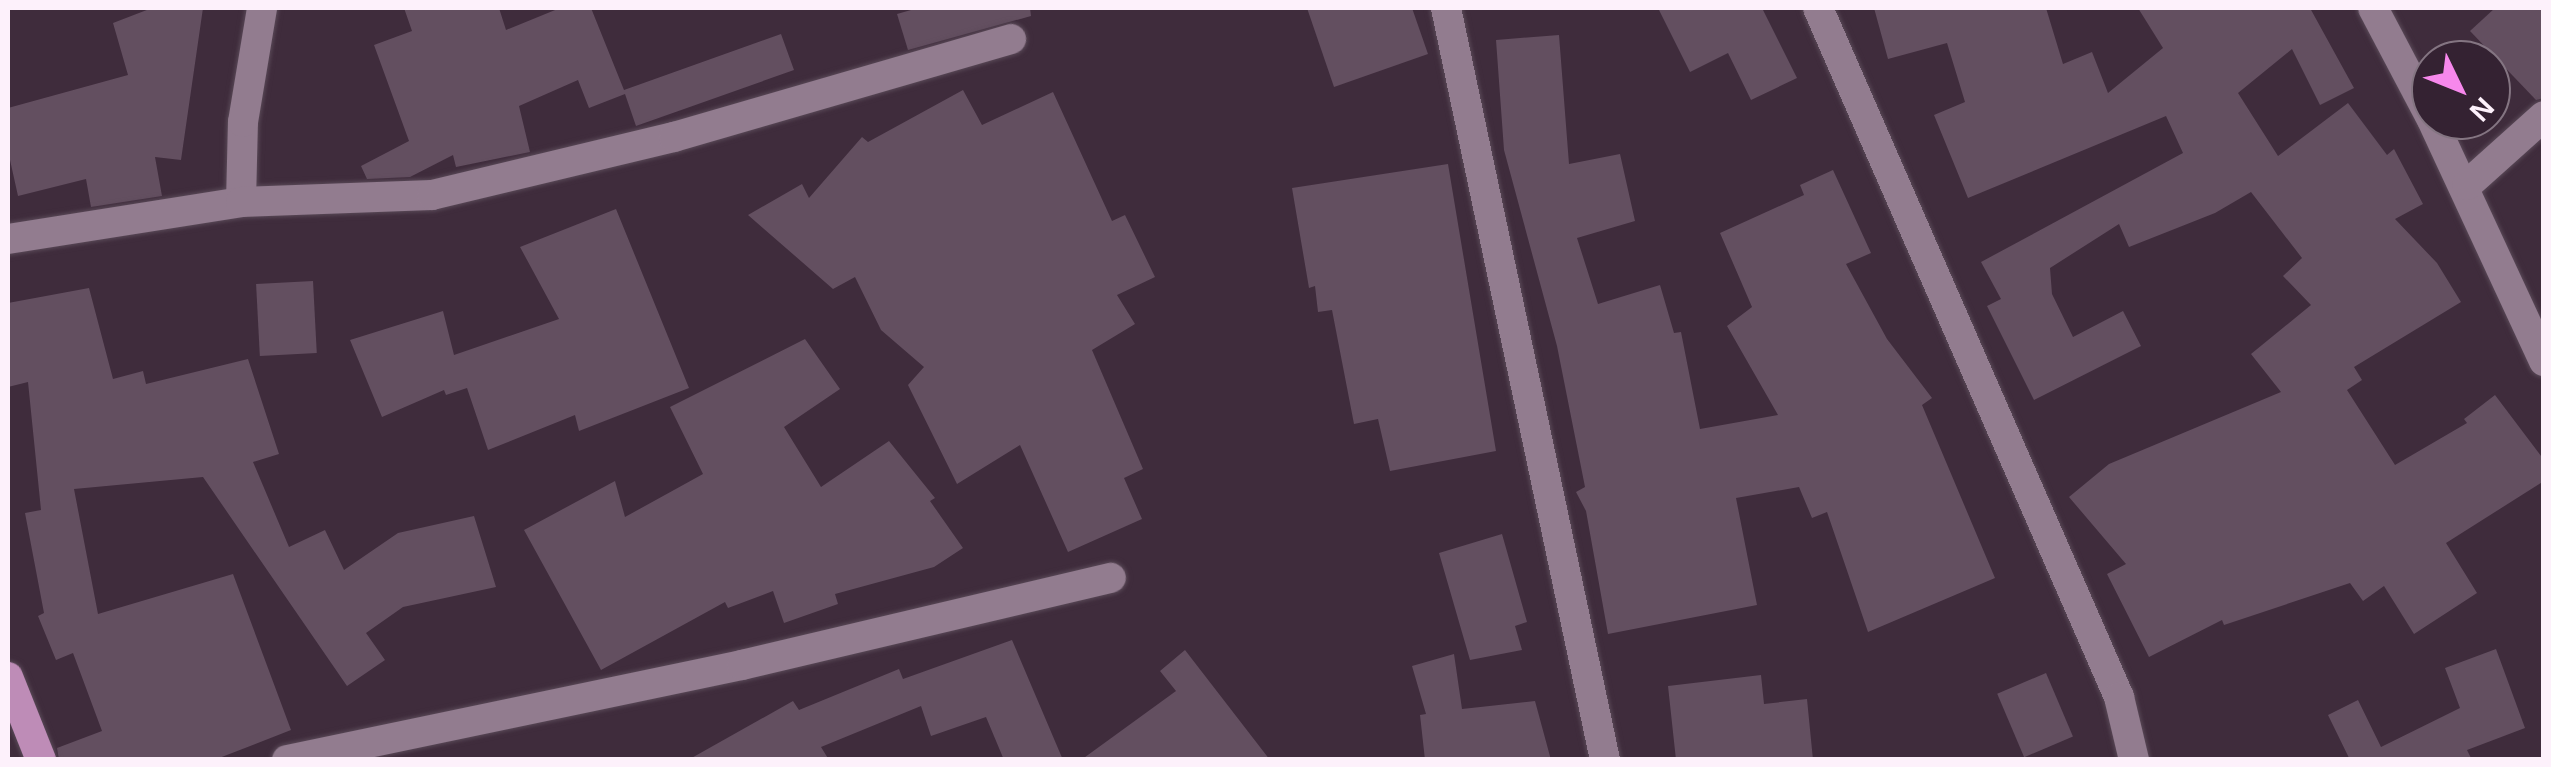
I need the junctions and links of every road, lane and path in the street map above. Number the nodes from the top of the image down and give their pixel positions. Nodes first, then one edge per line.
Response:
1 (262, 8) edge
2 (1446, 8) edge
3 (1818, 8) edge
4 (2373, 8) edge
5 (1011, 39) dead end
6 (2411, 79) edge
7 (2544, 116) edge
8 (2443, 140) edge
9 (2466, 185) junction
10 (241, 202) junction
11 (8, 239) edge
12 (2544, 361) edge
13 (1111, 578) dead end
14 (8, 677) edge
15 (18, 733) edge
16 (41, 760) edge
17 (287, 760) edge
18 (1605, 760) edge
19 (2134, 760) edge

1 - 10 street
2 - 18 street
3 - 19 street
4 - 6 street
5 - 10 street
7 - 9 street
8 - 9 street
9 - 12 street
10 - 11 street
13 - 17 street
14 - 15 main road
15 - 16 main road

